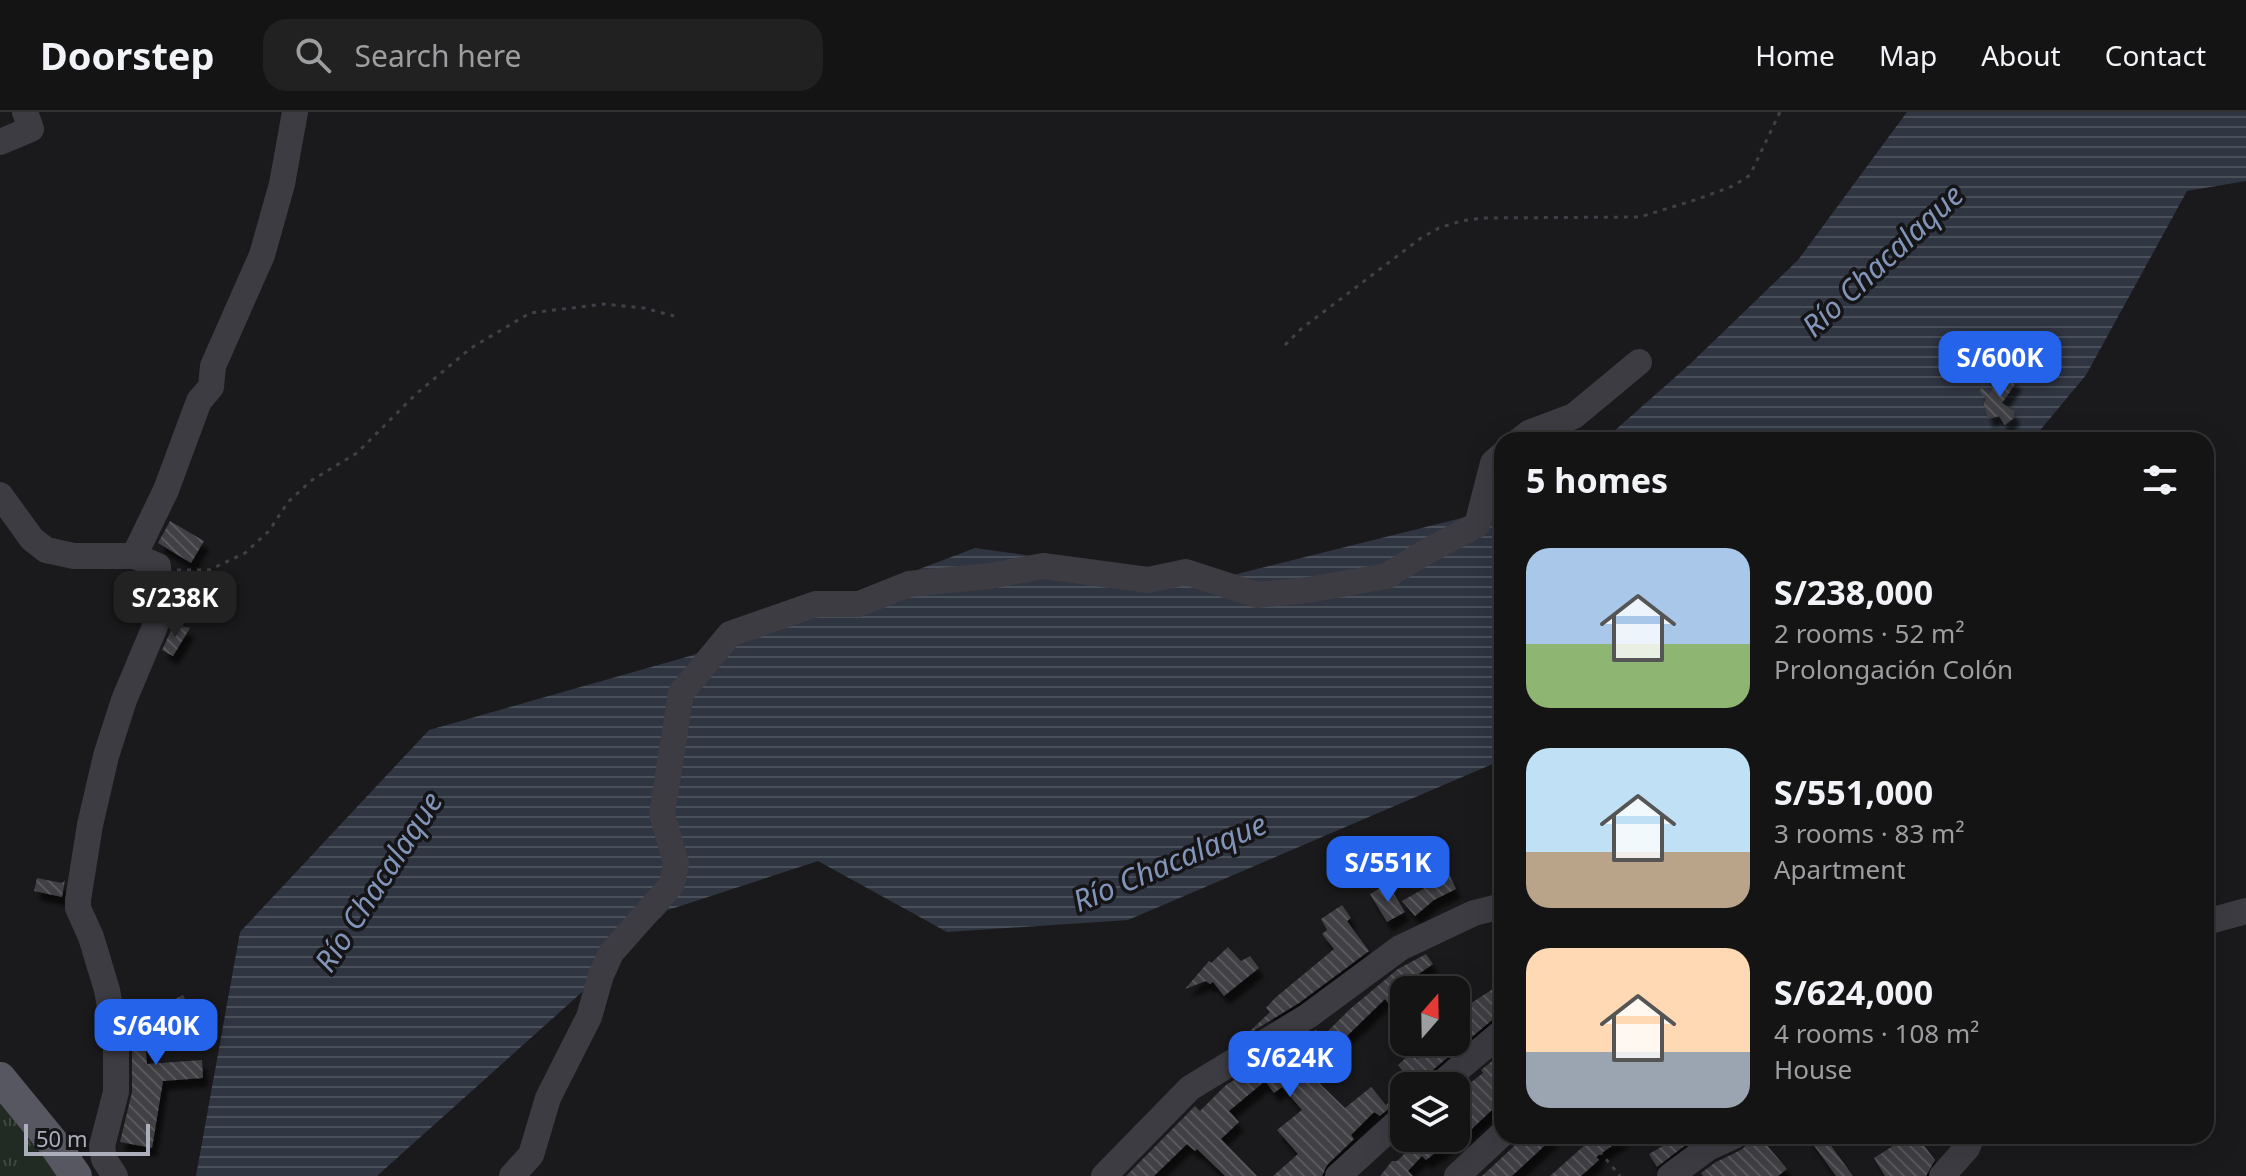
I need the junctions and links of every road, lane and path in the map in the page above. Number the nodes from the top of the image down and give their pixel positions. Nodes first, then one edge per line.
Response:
1 (25, 112) edge
2 (295, 112) edge
3 (1780, 112) edge
4 (0, 142) edge
5 (674, 316) dead end
6 (1285, 345) dead end
7 (1639, 362) dead end
8 (1532, 432) edge
9 (1494, 462) edge
10 (0, 495) edge
11 (146, 561) junction
12 (1494, 908) edge
13 (2246, 911) edge
14 (2214, 920) edge
15 (1494, 1039) edge
16 (1455, 1072) edge
17 (0, 1078) edge
18 (1390, 1129) edge
19 (1494, 1141) edge
20 (1594, 1144) edge
21 (1717, 1144) edge
22 (1969, 1144) edge
23 (76, 1176) edge
24 (115, 1176) edge
25 (512, 1176) edge
26 (1104, 1176) edge
27 (1338, 1176) edge
28 (1457, 1176) edge
29 (1620, 1176) edge
30 (1670, 1176) edge
31 (1942, 1176) edge

1 - 4 street
2 - 11 street
3 - 6 path
5 - 11 path
7 - 8 street
9 - 25 street
10 - 11 street
11 - 24 street
12 - 26 street
13 - 14 street
15 - 16 street
17 - 23 main road
18 - 27 street
19 - 28 street
20 - 29 path
21 - 30 street
22 - 31 street

